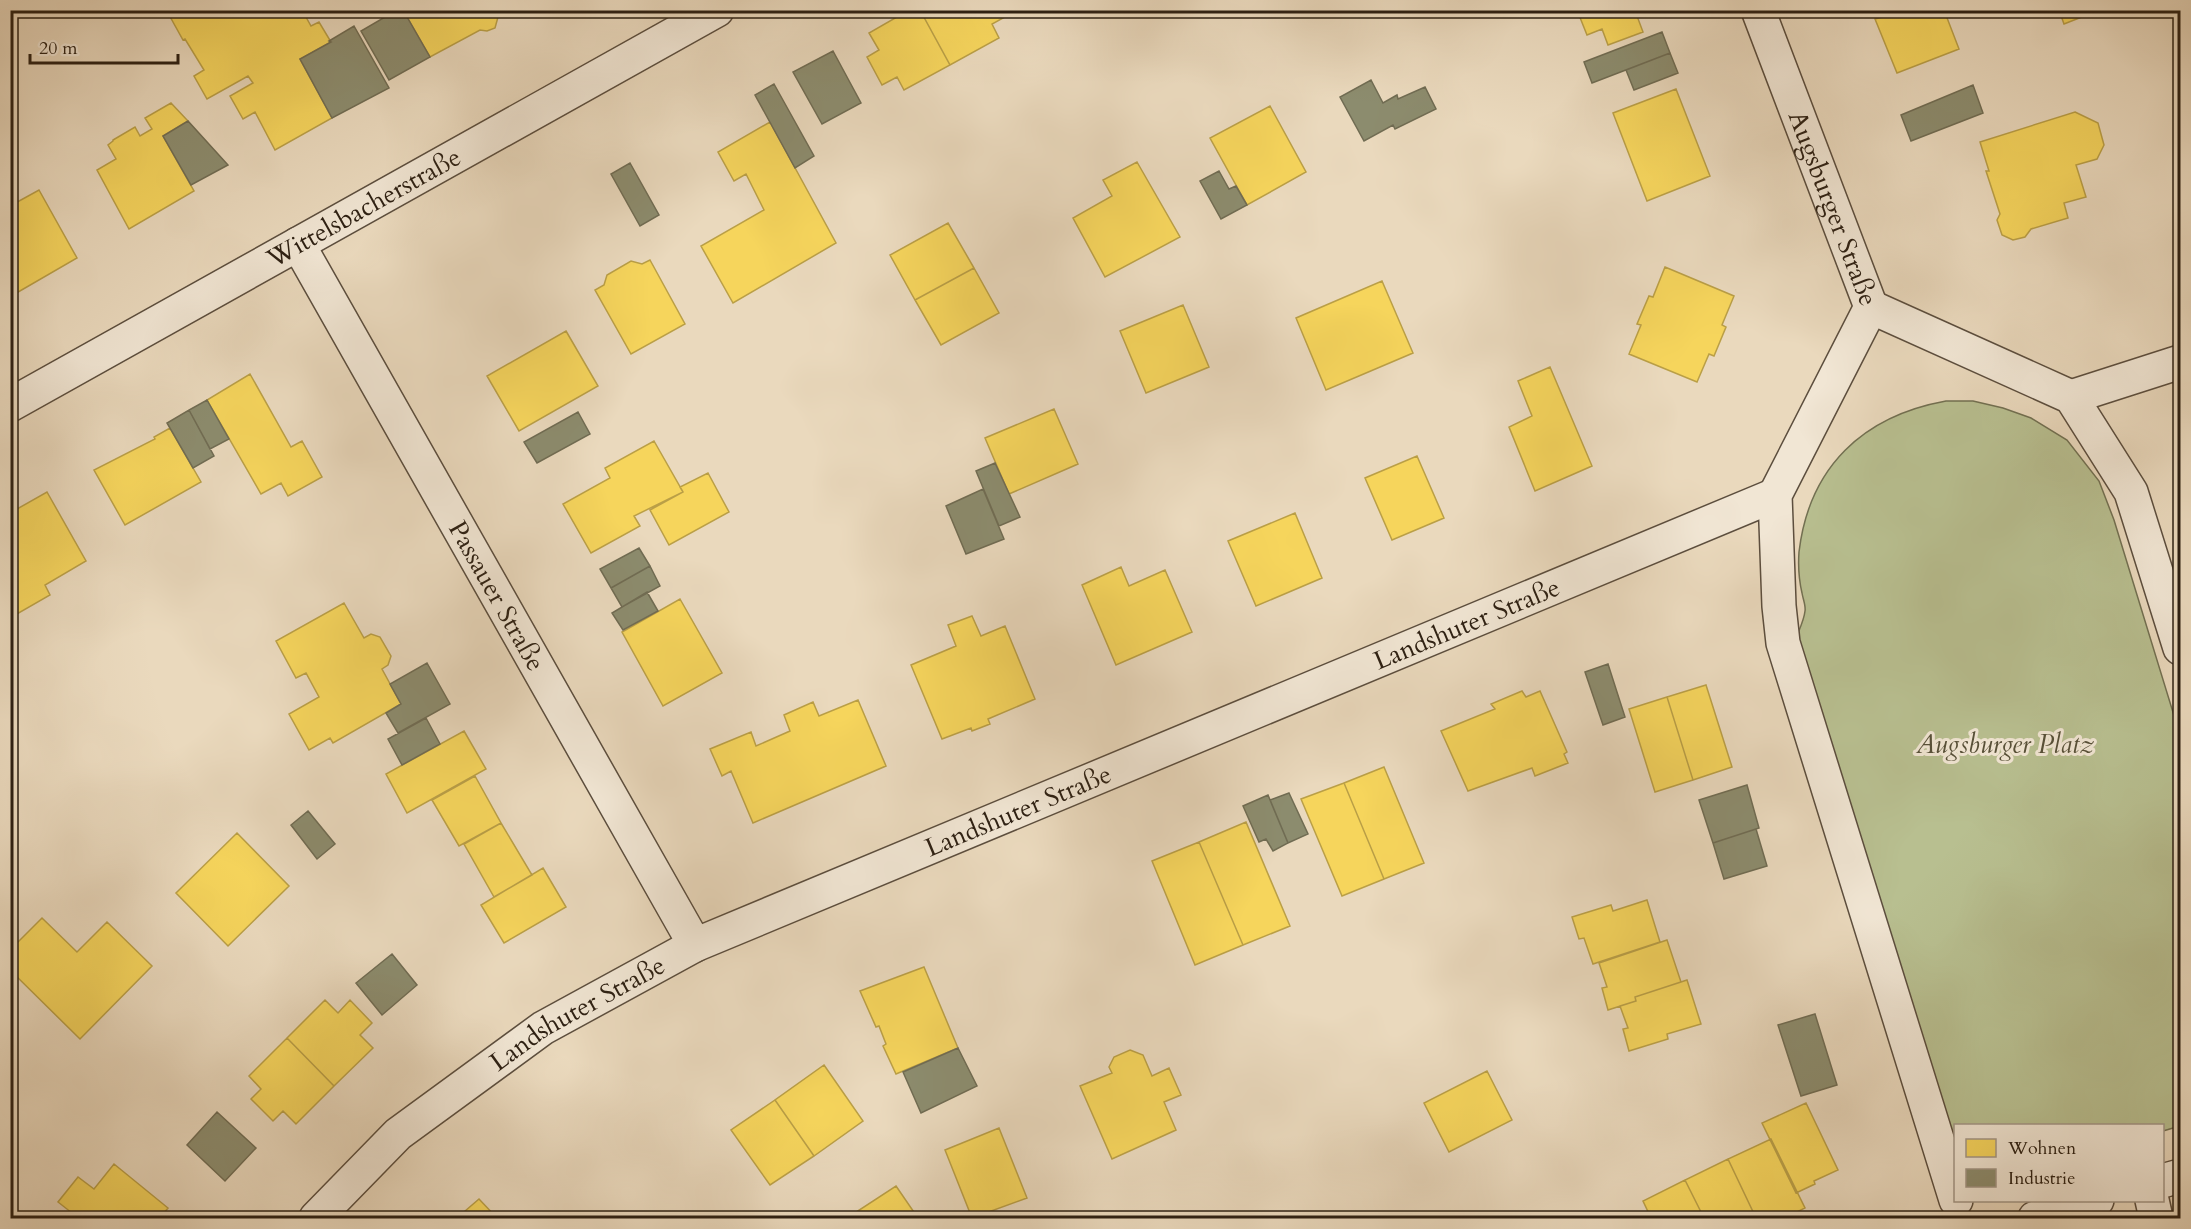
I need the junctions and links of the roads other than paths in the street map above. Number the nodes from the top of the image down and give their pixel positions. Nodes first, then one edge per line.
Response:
1 (717, 10) edge
2 (1758, 10) edge
3 (298, 244) junction
4 (1871, 307) junction
5 (2181, 362) edge
6 (2072, 398) junction
7 (10, 405) edge
8 (1775, 495) junction
9 (2181, 648) edge
10 (695, 945) junction
11 (2181, 1176) edge
12 (2164, 1181) edge
13 (1954, 1194) edge
14 (1957, 1202) edge
15 (2090, 1202) edge
16 (2152, 1202) edge
17 (316, 1218) edge
18 (1961, 1218) edge
19 (2036, 1218) edge
20 (2156, 1218) edge

1 - 3 street, Wittelsbacherstraße
2 - 4 street, Augsburger Straße
3 - 7 street, Wittelsbacherstraße
3 - 10 street, Passauer Straße
4 - 6 street
4 - 8 street, Augsburger Straße
5 - 6 street
6 - 9 street
8 - 10 street, Landshuter Straße
8 - 13 street
10 - 17 street, Landshuter Straße
11 - 12 street
14 - 18 street
15 - 19 street
16 - 20 street

